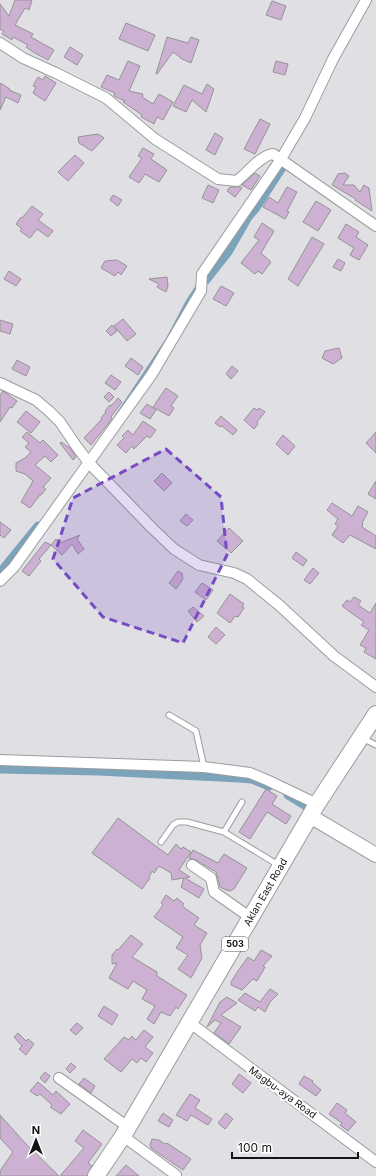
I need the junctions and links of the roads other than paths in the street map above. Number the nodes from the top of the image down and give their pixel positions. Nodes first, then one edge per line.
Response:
1 (366, 0) edge
2 (0, 44) edge
3 (281, 159) junction
4 (376, 226) edge
5 (0, 383) edge
6 (89, 463) junction
7 (0, 581) edge
8 (376, 687) edge
9 (376, 714) edge
10 (169, 715) dead end
11 (361, 738) junction
12 (376, 745) edge
13 (0, 760) edge
14 (204, 767) junction
15 (242, 802) dead end
16 (314, 810) junction
17 (224, 832) junction
18 (161, 842) dead end
19 (376, 855) edge
20 (192, 865) dead end
21 (281, 866) junction
22 (250, 918) junction
23 (189, 1022) junction
24 (59, 1078) dead end
25 (125, 1131) junction
26 (376, 1162) edge
27 (176, 1175) edge
28 (96, 1176) edge

1 - 3 street
2 - 3 street
3 - 4 street
3 - 6 street
5 - 6 street
6 - 7 street
6 - 8 street
9 - 11 main road, Aklan East Road / 503
10 - 14 lane
11 - 12 lane
11 - 16 main road, Aklan East Road / 503
13 - 14 street
14 - 16 street
15 - 17 lane
16 - 19 street
16 - 21 main road, Aklan East Road / 503
17 - 18 lane
17 - 21 lane
20 - 22 street
21 - 22 main road, Aklan East Road / 503
22 - 23 main road, Aklan East Road / 503
23 - 25 main road, Aklan East Road / 503
23 - 26 street, Magbu-aya Road
24 - 25 street
25 - 27 street
25 - 28 main road, Aklan East Road / 503

